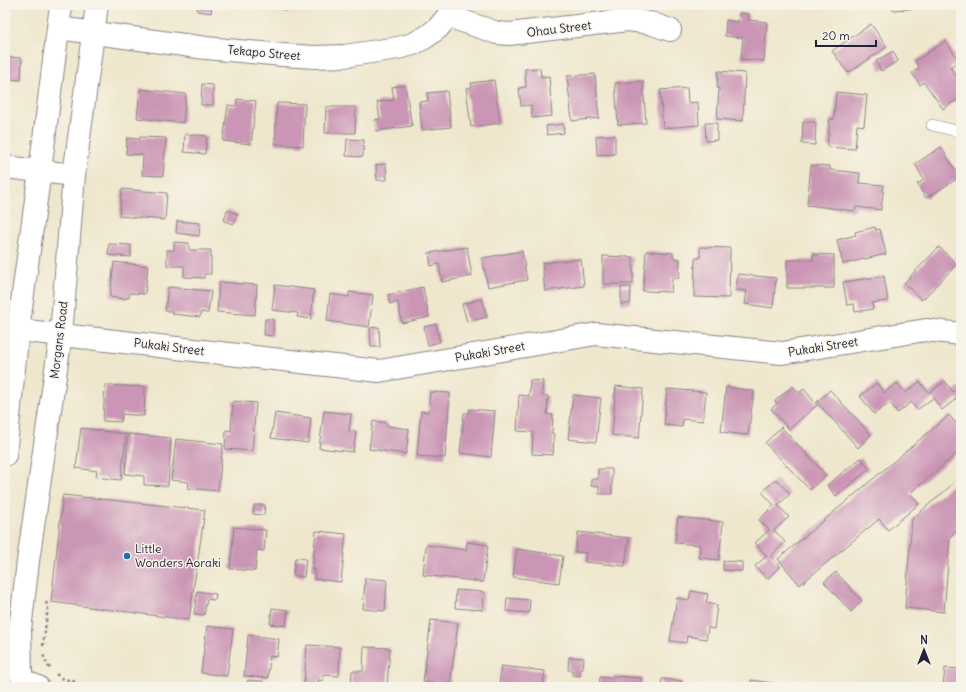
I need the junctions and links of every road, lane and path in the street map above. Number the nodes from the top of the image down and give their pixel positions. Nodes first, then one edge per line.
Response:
1 (61, 5) edge
2 (98, 5) edge
3 (450, 10) edge
4 (58, 28) junction
5 (670, 30) dead end
6 (94, 33) junction
7 (932, 125) dead end
8 (961, 132) edge
9 (5, 167) edge
10 (40, 171) junction
11 (74, 175) junction
12 (18, 330) junction
13 (961, 334) edge
14 (61, 335) junction
15 (5, 455) edge
16 (43, 596) dead end
17 (25, 680) edge
18 (68, 680) junction
19 (67, 687) edge
20 (82, 687) edge

1 - 4 street
2 - 6 street, Morgans Road
3 - 5 street, Ohau Street
3 - 6 street, Tekapo Street
4 - 6 street, Tekapo Street
4 - 10 street
6 - 11 street, Morgans Road
7 - 8 lane
9 - 10 street
10 - 11 street
10 - 12 street
11 - 14 street, Morgans Road
12 - 14 street, Pukaki Street
12 - 15 street
13 - 14 street, Pukaki Street
14 - 17 street, Morgans Road
16 - 18 path
18 - 19 path
18 - 20 path

